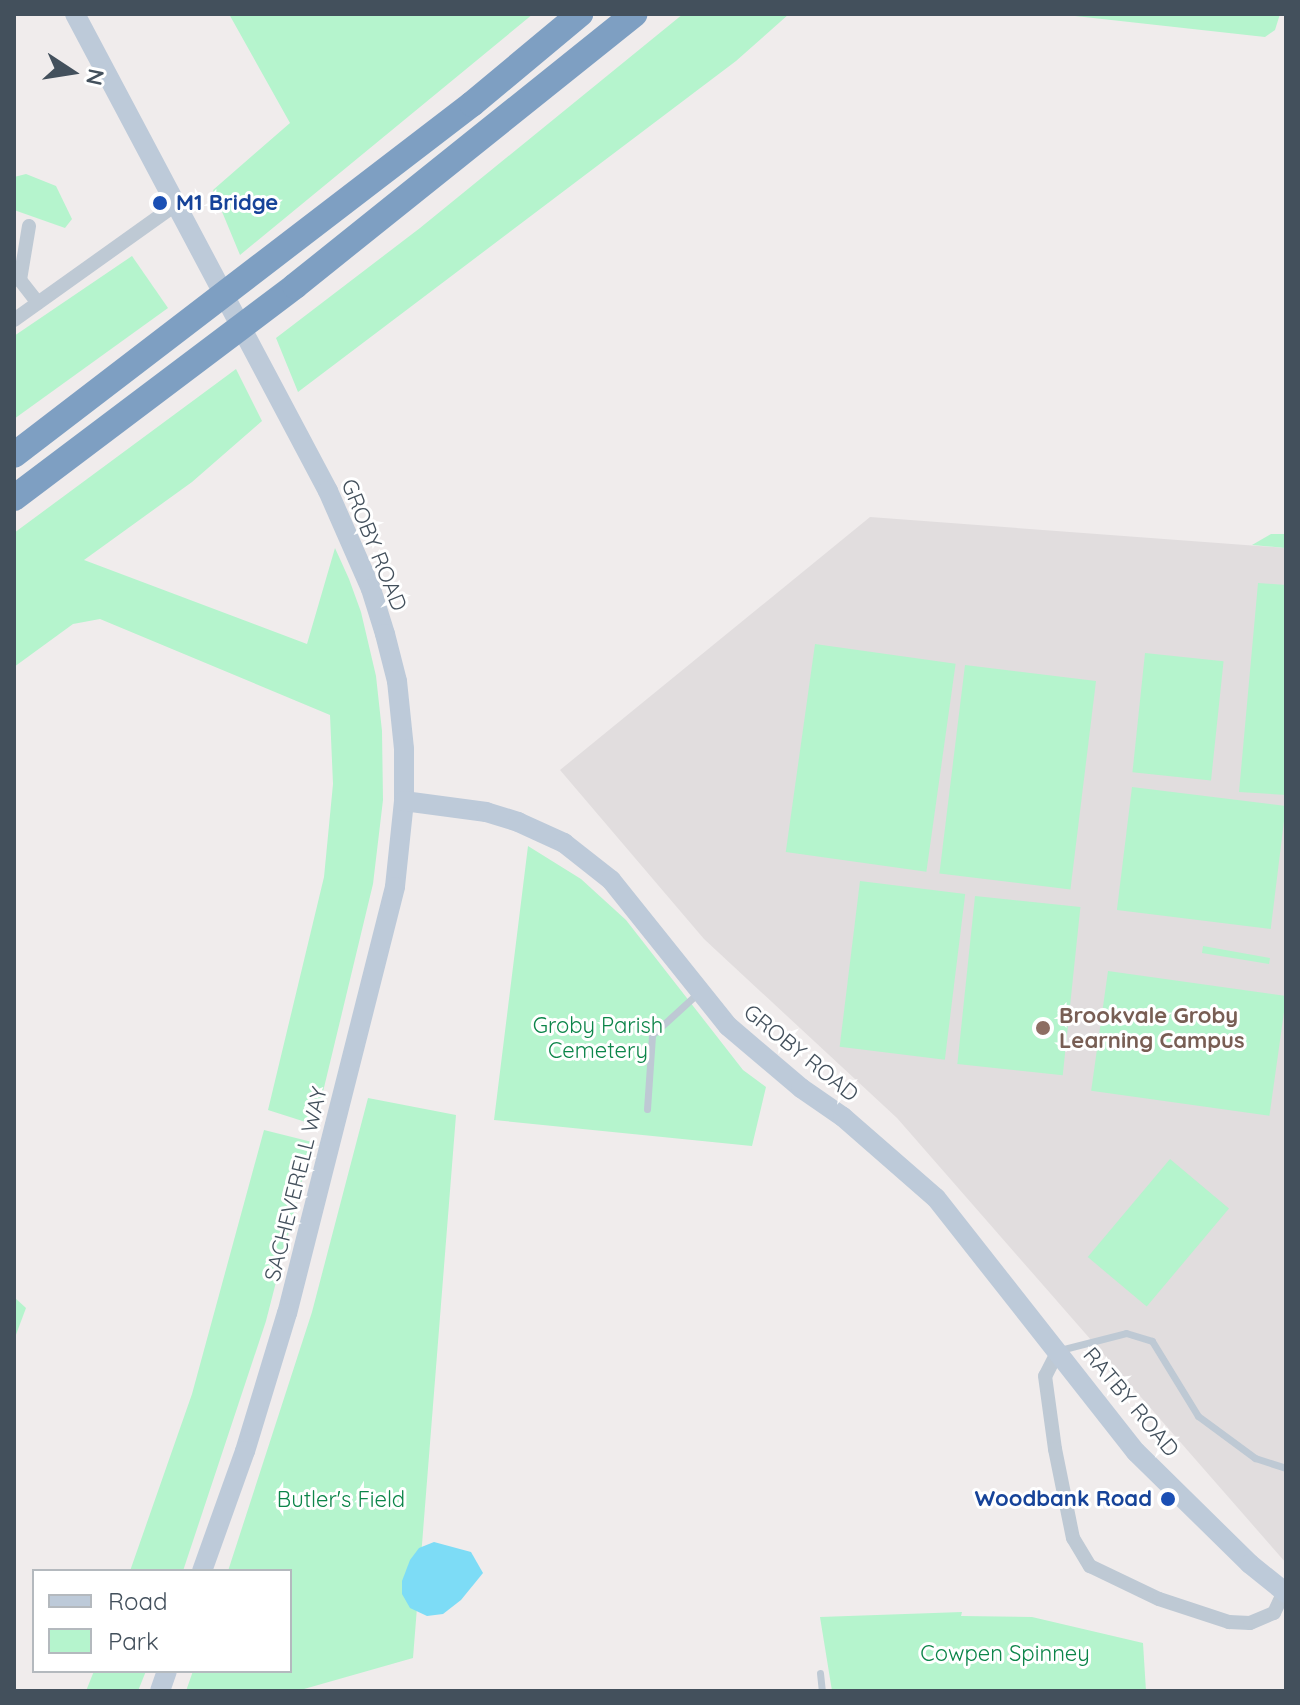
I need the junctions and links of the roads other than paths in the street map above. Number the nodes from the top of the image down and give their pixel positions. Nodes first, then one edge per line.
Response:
1 (75, 14) edge
2 (580, 14) edge
3 (635, 14) edge
4 (175, 205) junction
5 (29, 226) dead end
6 (38, 303) junction
7 (14, 320) edge
8 (14, 455) edge
9 (14, 498) edge
10 (404, 801) junction
11 (699, 992) junction
12 (647, 1109) dead end
13 (1058, 1351) junction
14 (1286, 1468) edge
15 (203, 1569) edge
16 (1285, 1593) edge
17 (820, 1673) dead end
18 (822, 1691) edge

1 - 4 street, GROBY ROAD
2 - 8 highway
3 - 9 highway
4 - 6 street
4 - 10 street, GROBY ROAD
5 - 6 street
6 - 7 street
10 - 11 street, GROBY ROAD
10 - 15 street, SACHEVERELL WAY
11 - 12 lane
11 - 13 street, GROBY ROAD
13 - 14 lane
13 - 16 street, RATBY ROAD
13 - 16 street, RATBY ROAD
17 - 18 lane

